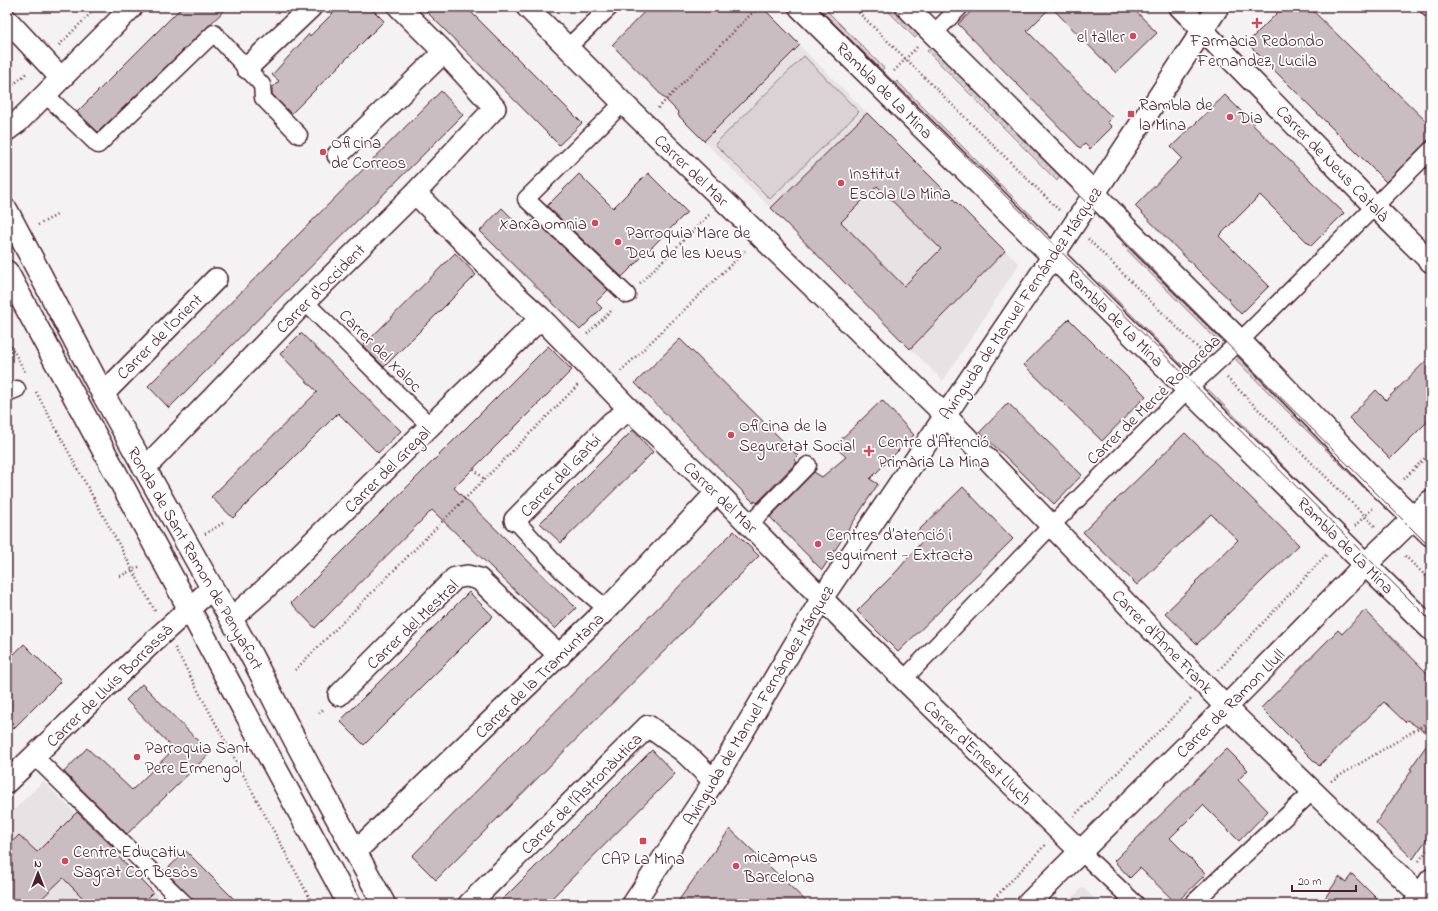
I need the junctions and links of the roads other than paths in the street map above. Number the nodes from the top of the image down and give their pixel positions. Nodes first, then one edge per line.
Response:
1 (132, 7) edge
2 (311, 7) edge
3 (399, 7) edge
4 (527, 7) edge
5 (610, 7) edge
6 (800, 7) edge
7 (907, 7) edge
8 (960, 7) edge
9 (1180, 7) edge
10 (1218, 7) edge
11 (1428, 7) edge
12 (1431, 10) edge
13 (7, 20) edge
14 (1202, 29) junction
15 (937, 30) dead end
16 (567, 48) junction
17 (444, 52) junction
18 (247, 68) junction
19 (61, 78) junction
20 (45, 94) junction
21 (623, 103) junction
22 (7, 130) edge
23 (299, 135) dead end
24 (1431, 150) edge
25 (338, 155) dead end
26 (415, 192) junction
27 (1094, 193) junction
28 (1374, 206) junction
29 (7, 212) edge
30 (1053, 256) junction
31 (1431, 262) edge
32 (7, 272) edge
33 (216, 279) dead end
34 (627, 295) road end
35 (305, 302) junction
36 (541, 318) junction
37 (1240, 341) junction
38 (1188, 389) junction
39 (103, 394) junction
40 (630, 410) junction
41 (945, 415) junction
42 (430, 426) junction
43 (808, 465) dead end
44 (145, 468) junction
45 (716, 492) junction
46 (1431, 501) edge
47 (1414, 518) junction
48 (515, 520) joint
49 (749, 525) junction
50 (1051, 526) junction
51 (1431, 535) edge
52 (1366, 564) junction
53 (212, 588) junction
54 (822, 598) junction
55 (189, 609) junction
56 (607, 609) junction
57 (232, 618) junction
58 (1431, 629) edge
59 (560, 656) junction
60 (904, 679) junction
61 (339, 695) dead end
62 (1226, 707) junction
63 (34, 756) junction
64 (714, 781) junction
65 (7, 782) edge
66 (1313, 791) junction
67 (355, 852) junction
68 (1081, 852) junction
69 (1422, 893) edge
70 (185, 904) edge
71 (349, 904) edge
72 (384, 904) edge
73 (469, 904) edge
74 (633, 904) edge
75 (1028, 904) edge
76 (1136, 904) edge
77 (1192, 904) edge

1 - 19 street
2 - 18 street
3 - 17 street
4 - 16 street, Carrer del Mar
5 - 16 street
6 - 30 street, Rambla de La Mina
7 - 27 street
8 - 15 street
9 - 14 street, Carrer de Neus Català
10 - 14 street, Avinguda de Manuel Fernández Márquez
11 - 12 street
13 - 19 street
14 - 27 street, Avinguda de Manuel Fernández Márquez
14 - 28 street, Carrer de Neus Català
16 - 21 street, Carrer del Mar
17 - 25 street
17 - 26 street, Carrer d'Occident
18 - 20 street
18 - 23 street
19 - 20 street
20 - 22 street
21 - 34 street
21 - 41 street, Carrer del Mar
24 - 28 street, Carrer de Mercè Rodoreda
26 - 35 street, Carrer d'Occident
26 - 36 street, Carrer del Mar
27 - 30 street, Avinguda de Manuel Fernández Márquez
27 - 37 street
28 - 31 street, Carrer de Neus Català
28 - 37 street, Carrer de Mercè Rodoreda
29 - 39 street, Ronda de Sant Ramon de Penyafort
30 - 38 street, Rambla de La Mina
30 - 41 street, Avinguda de Manuel Fernández Márquez
32 - 55 street, Ronda de Sant Ramon de Penyafort
33 - 39 street, Carrer de l'Orient
35 - 42 street, Carrer del Xaloc
35 - 44 street, Carrer d'Occident
36 - 40 street, Carrer del Mar
36 - 42 street, Carrer del Gregal
37 - 38 street, Carrer de Mercè Rodoreda
37 - 47 street
38 - 50 street, Carrer de Mercè Rodoreda
38 - 52 street, Rambla de La Mina
39 - 44 street, Ronda de Sant Ramon de Penyafort
40 - 45 street, Carrer del Mar
40 - 48 street, Carrer del Garbí
41 - 50 street, Carrer d'Anne Frank
41 - 54 street, Avinguda de Manuel Fernández Márquez
42 - 57 street, Carrer del Gregal
43 - 49 street
44 - 53 street, Ronda de Sant Ramon de Penyafort
45 - 49 street, Carrer del Mar
45 - 56 street, Carrer de la Tramuntana
46 - 47 street, Carrer de Ramon Llull
47 - 51 street
47 - 52 street, Carrer de Ramon Llull
48 - 56 street, Carrer del Garbí
49 - 54 street, Carrer del Mar
50 - 60 street, Carrer de Mercè Rodoreda
50 - 62 street, Carrer d'Anne Frank
52 - 58 street, Rambla de La Mina
52 - 62 street, Carrer de Ramon Llull
53 - 55 street, Carrer de Lluís Borrassà
53 - 57 street, Ronda de Sant Ramon de Penyafort
54 - 60 street, Carrer d'Ernest Lluch
54 - 64 street, Avinguda de Manuel Fernández Márquez
55 - 63 street, Carrer de Lluís Borrassà
55 - 71 street, Ronda de Sant Ramon de Penyafort
56 - 59 street, Carrer de la Tramuntana
57 - 67 street, Ronda de Sant Ramon de Penyafort
59 - 61 street, Carrer del Mestral
59 - 67 street, Carrer de la Tramuntana
60 - 68 street, Carrer d'Ernest Lluch
62 - 66 street, Carrer d'Anne Frank
62 - 68 street, Carrer de Ramon Llull
63 - 65 street, Carrer de Lluís Borrassà
63 - 70 street
64 - 73 street, Carrer de l'Astronàutica
64 - 74 street, Avinguda de Manuel Fernández Márquez
66 - 69 street, Carrer d'Anne Frank
66 - 77 street
67 - 72 street, Ronda de Sant Ramon de Penyafort
68 - 75 street, Carrer de Ramon Llull
68 - 76 street, Carrer d'Ernest Lluch

